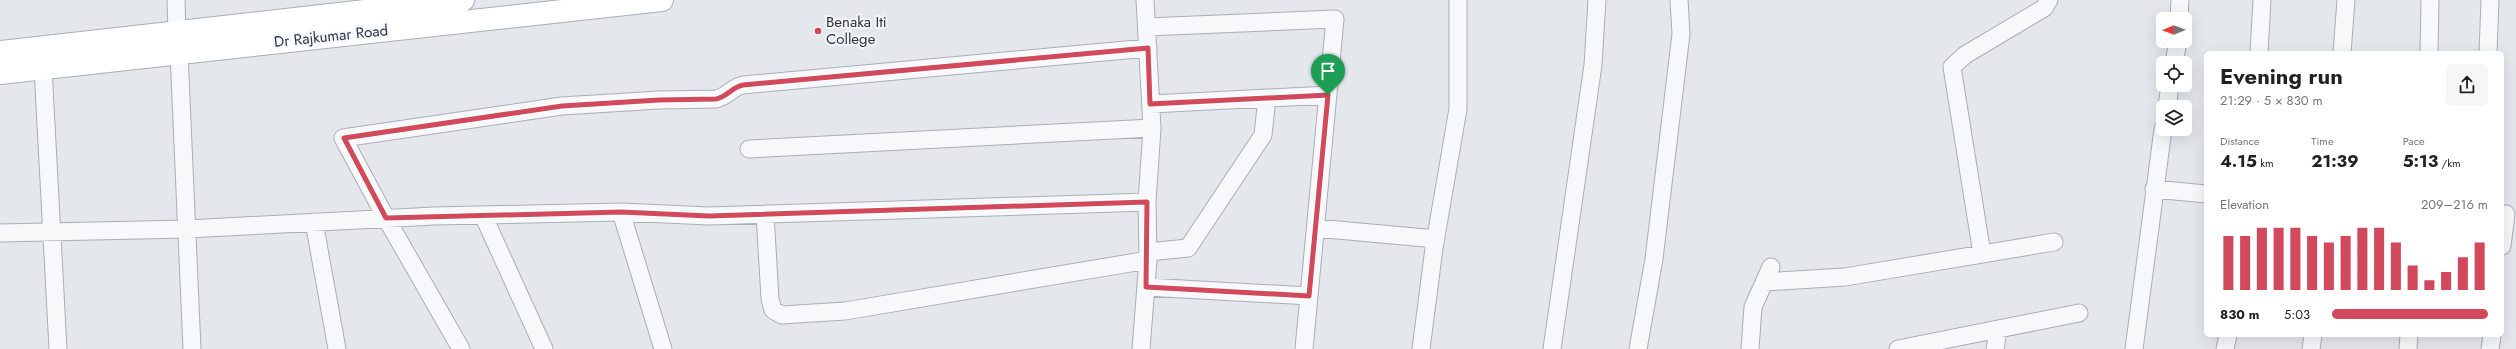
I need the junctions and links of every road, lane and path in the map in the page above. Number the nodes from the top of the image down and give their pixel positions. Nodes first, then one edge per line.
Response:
1 (176, 0) edge
2 (463, 0) edge
3 (662, 0) edge
4 (1145, 0) edge
5 (1458, 0) edge
6 (1597, 0) edge
7 (1679, 0) edge
8 (2049, 0) edge
9 (2180, 0) edge
10 (2262, 0) edge
11 (2346, 0) edge
12 (2430, 0) edge
13 (2490, 0) edge
14 (541, 6) edge
15 (2179, 12) edge
16 (1147, 27) junction
17 (178, 43) junction
18 (1148, 48) junction
19 (2259, 51) edge
20 (2342, 51) edge
21 (2429, 51) edge
22 (2488, 51) edge
23 (0, 52) edge
24 (43, 68) junction
25 (0, 73) edge
26 (1328, 95) junction
27 (1268, 98) junction
28 (1150, 104) junction
29 (1152, 128) junction
30 (2162, 136) edge
31 (749, 149) dead end
32 (2154, 189) junction
33 (2204, 194) edge
34 (1147, 202) junction
35 (621, 212) junction
36 (765, 214) junction
37 (2508, 214) edge
38 (483, 216) junction
39 (386, 218) junction
40 (314, 222) junction
41 (1316, 228) junction
42 (187, 229) junction
43 (52, 232) junction
44 (0, 233) edge
45 (2504, 235) edge
46 (1436, 239) junction
47 (2054, 242) dead end
48 (1982, 254) junction
49 (1148, 256) junction
50 (1146, 287) junction
51 (1309, 296) junction
52 (2080, 314) dead end
53 (1998, 331) junction
54 (2228, 337) edge
55 (2313, 337) edge
56 (2409, 337) edge
57 (2492, 337) edge
58 (58, 349) edge
59 (192, 349) edge
60 (337, 349) edge
61 (461, 349) edge
62 (544, 349) edge
63 (663, 349) edge
64 (1141, 349) edge
65 (1304, 349) edge
66 (1421, 349) edge
67 (1552, 349) edge
68 (1638, 349) edge
69 (1750, 349) edge
70 (1898, 349) edge
71 (1995, 349) edge
72 (2134, 349) edge
73 (2226, 349) edge
74 (2311, 349) edge
75 (2408, 349) edge
76 (2490, 349) edge

1 - 17 street
2 - 17 main road, Dr Rajkumar Road
3 - 14 main road, Dr Rajkumar Road
4 - 16 street
5 - 46 street
6 - 67 street
7 - 68 street
8 - 48 street
9 - 15 street
10 - 19 street
11 - 20 street
12 - 21 street
13 - 22 street
14 - 17 main road, Dr Rajkumar Road
16 - 18 street
16 - 26 street
17 - 23 main road, Dr Rajkumar Road
17 - 24 main road, Dr Rajkumar Road
17 - 42 street
18 - 28 street
18 - 39 street
24 - 25 main road, Dr Rajkumar Road
24 - 43 street
26 - 27 street
26 - 41 street
27 - 28 street
27 - 49 street
28 - 29 street
29 - 31 street
29 - 34 street
30 - 32 street
32 - 33 street
32 - 72 street
34 - 36 street
34 - 49 street
35 - 36 street
35 - 38 street
35 - 63 street
36 - 49 street
37 - 45 street
38 - 39 street
38 - 62 street
39 - 40 street
39 - 61 street
40 - 42 street
40 - 60 street
41 - 46 street
41 - 51 street
42 - 43 street
42 - 59 street
43 - 44 street
43 - 58 street
46 - 66 street
47 - 48 street
48 - 69 street
49 - 50 street
50 - 51 street
50 - 64 street
51 - 65 street
52 - 53 street
53 - 70 street
53 - 71 street
54 - 73 street
55 - 74 street
56 - 75 street
57 - 76 street

